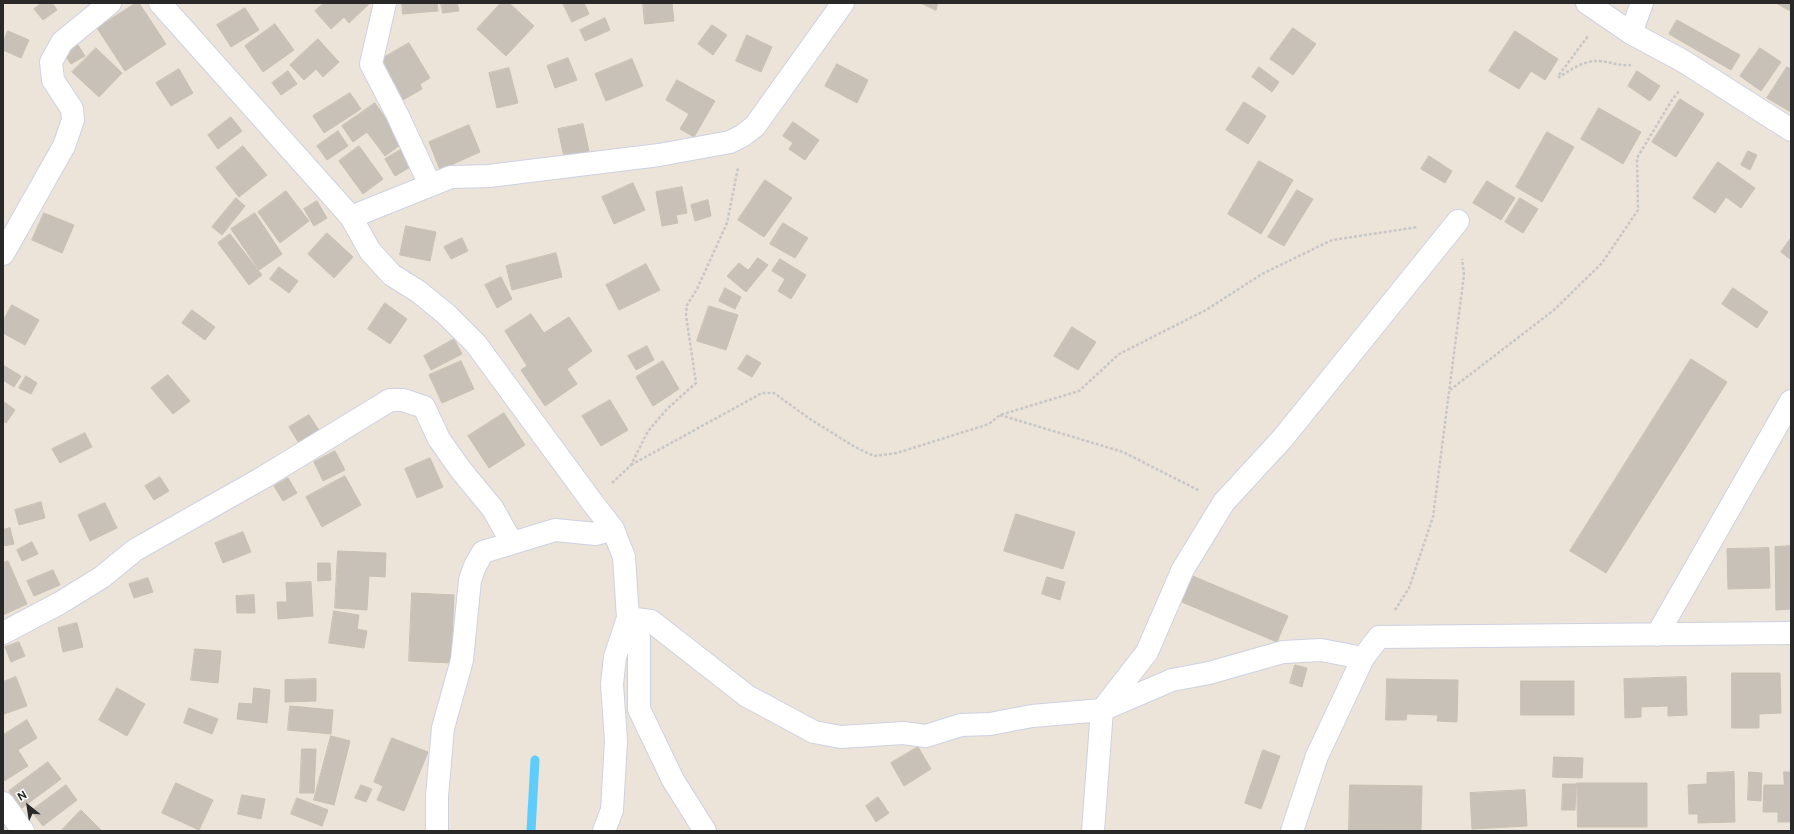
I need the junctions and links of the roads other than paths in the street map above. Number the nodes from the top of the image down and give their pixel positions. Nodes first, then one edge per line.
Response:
1 (110, 3) edge
2 (160, 3) edge
3 (385, 3) edge
4 (843, 3) edge
5 (1642, 3) edge
6 (1595, 9) edge
7 (1631, 33) junction
8 (1791, 130) edge
9 (430, 185) junction
10 (351, 217) junction
11 (1458, 221) road end
12 (3, 254) edge
13 (1791, 401) edge
14 (614, 529) junction
15 (512, 543) junction
16 (628, 618) junction
17 (3, 633) edge
18 (1791, 633) edge
19 (1657, 635) junction
20 (1363, 658) junction
21 (1102, 710) junction
22 (3, 803) edge
23 (23, 831) edge
24 (437, 831) edge
25 (604, 831) edge
26 (705, 831) edge
27 (1093, 831) edge
28 (1292, 831) edge

1 - 12 street
2 - 10 street
3 - 9 street
4 - 9 street
5 - 7 street
6 - 7 street
7 - 8 street
9 - 10 street
10 - 14 street
11 - 21 street
13 - 19 street
14 - 15 street
14 - 16 street
15 - 17 street
15 - 24 street
16 - 21 street
16 - 25 street
16 - 26 street
18 - 19 street
19 - 20 street
20 - 21 street
20 - 28 street
21 - 27 street
22 - 23 street

